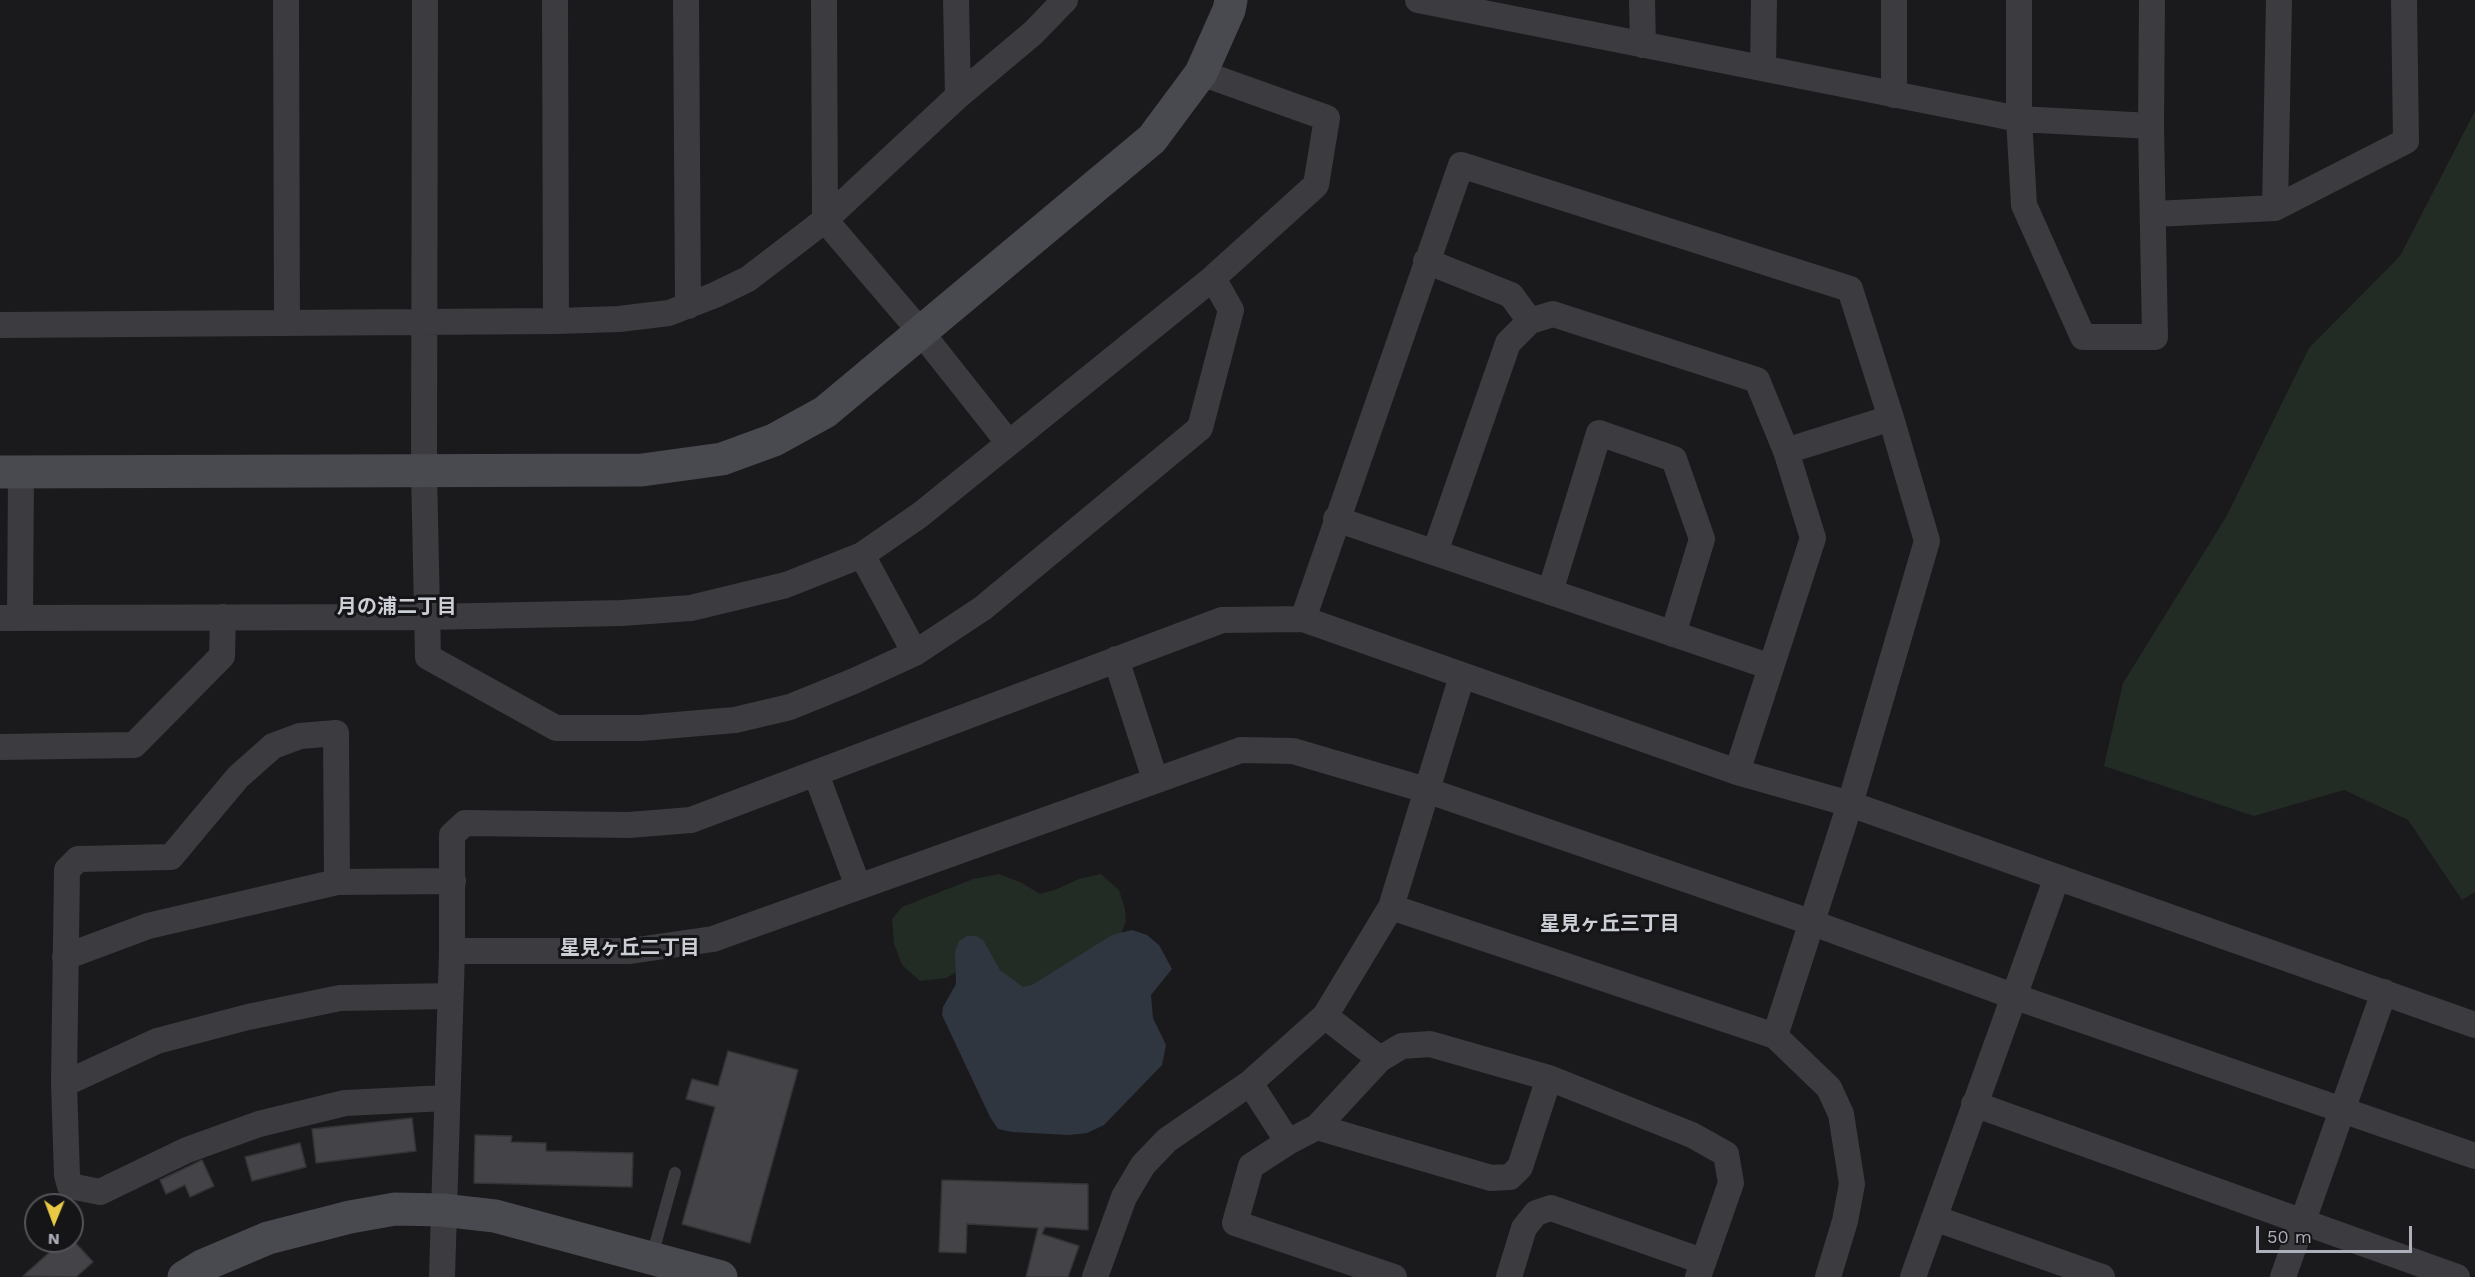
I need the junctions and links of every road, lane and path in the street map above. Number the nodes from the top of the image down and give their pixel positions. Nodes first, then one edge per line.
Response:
1 (286, 0) edge
2 (425, 0) edge
3 (555, 0) edge
4 (686, 0) edge
5 (824, 0) edge
6 (956, 0) edge
7 (1065, 0) edge
8 (1231, 0) edge
9 (1418, 0) edge
10 (1642, 0) edge
11 (1764, 0) edge
12 (1894, 0) edge
13 (2019, 0) edge
14 (2152, 0) edge
15 (2279, 0) edge
16 (2404, 0) edge
17 (1510, 9) edge
18 (1643, 45) junction
19 (1763, 67) junction
20 (1201, 73) junction
21 (1894, 95) junction
22 (958, 96) junction
23 (2019, 118) junction
24 (2151, 126) junction
25 (2276, 208) junction
26 (2154, 214) junction
27 (825, 220) junction
28 (1426, 261) junction
29 (1213, 278) junction
30 (688, 306) junction
31 (556, 321) junction
32 (1530, 321) junction
33 (426, 322) junction
34 (287, 323) junction
35 (0, 325) edge
36 (920, 332) junction
37 (1891, 418) junction
38 (1008, 442) junction
39 (1786, 451) junction
40 (424, 471) junction
41 (10, 472) edge
42 (1336, 519) junction
43 (1435, 552) junction
44 (862, 555) junction
45 (1551, 592) junction
46 (223, 617) junction
47 (10, 618) edge
48 (427, 618) junction
49 (1304, 619) junction
50 (1673, 634) junction
51 (915, 653) junction
52 (1116, 659) junction
53 (1771, 667) junction
54 (1462, 676) junction
55 (0, 747) edge
56 (1737, 772) junction
57 (816, 774) junction
58 (1155, 779) junction
59 (1426, 790) junction
60 (1850, 804) junction
61 (2057, 877) junction
62 (453, 881) junction
63 (337, 882) junction
64 (858, 886) junction
65 (1391, 907) junction
66 (1810, 922) junction
67 (452, 951) junction
68 (65, 957) junction
69 (2384, 992) junction
70 (450, 996) junction
71 (2013, 996) junction
72 (1326, 1016) junction
73 (2475, 1024) edge
74 (1775, 1036) junction
75 (1380, 1059) junction
76 (1549, 1078) junction
77 (1250, 1083) junction
78 (64, 1084) junction
79 (446, 1098) junction
80 (1974, 1104) junction
81 (2342, 1110) junction
82 (1317, 1126) junction
83 (1288, 1142) junction
84 (2475, 1156) edge
85 (675, 1173) dead end
86 (442, 1209) junction
87 (1934, 1218) junction
88 (2302, 1222) junction
89 (652, 1257) junction
90 (1700, 1269) edge
91 (184, 1277) edge
92 (442, 1277) edge
93 (721, 1277) edge
94 (1095, 1277) edge
95 (1394, 1277) edge
96 (1509, 1277) edge
97 (1828, 1277) edge
98 (1913, 1277) edge
99 (2102, 1277) edge
100 (2283, 1277) edge
101 (2457, 1277) edge

1 - 34 street
2 - 33 street
3 - 31 street
4 - 30 street
5 - 27 street
6 - 22 street
7 - 22 street
8 - 20 street
9 - 17 street
10 - 18 street
11 - 19 street
12 - 21 street
13 - 23 street
14 - 24 street
15 - 25 street
16 - 25 street
17 - 18 street
18 - 19 street
19 - 21 street
20 - 29 street
20 - 36 street
21 - 23 street
22 - 27 street
23 - 24 street
23 - 26 street
24 - 26 street
25 - 26 street
27 - 30 street
27 - 36 street
28 - 32 street
28 - 37 street
28 - 42 street
29 - 38 street
29 - 51 street
30 - 31 street
31 - 33 street
32 - 39 street
32 - 43 street
33 - 34 street
33 - 40 street
34 - 35 street
36 - 38 street
36 - 40 street
37 - 39 street
37 - 60 street
38 - 44 street
39 - 53 street
40 - 41 street
40 - 48 street
41 - 47 street
42 - 43 street
42 - 49 street
43 - 45 street
44 - 48 street
44 - 51 street
45 - 50 street
45 - 50 street
46 - 47 street
46 - 48 street
46 - 55 street
48 - 51 street
49 - 52 street
49 - 54 street
50 - 53 street
52 - 57 street
52 - 58 street
53 - 56 street
54 - 56 street
54 - 59 street
56 - 60 street
57 - 62 street
57 - 64 street
58 - 59 street
58 - 64 street
59 - 65 street
59 - 66 street
60 - 61 street
60 - 66 street
61 - 69 street
61 - 71 street
62 - 63 street
62 - 67 street
63 - 68 street
63 - 68 street
64 - 67 street
65 - 72 street
65 - 74 street
66 - 71 street
66 - 74 street
67 - 70 street
68 - 78 street
69 - 73 street
69 - 81 street
70 - 78 street
70 - 79 street
71 - 80 street
71 - 81 street
72 - 75 street
72 - 77 street
74 - 97 street
75 - 76 street
75 - 82 street
76 - 82 street
76 - 90 street
77 - 83 street
77 - 94 street
78 - 79 street
79 - 86 street
80 - 87 street
80 - 88 street
81 - 84 street
81 - 88 street
82 - 83 street
83 - 95 street
85 - 89 lane
86 - 89 street
86 - 91 street
86 - 92 street
87 - 98 street
87 - 99 street
88 - 100 street
88 - 101 street
89 - 93 street
90 - 96 street

